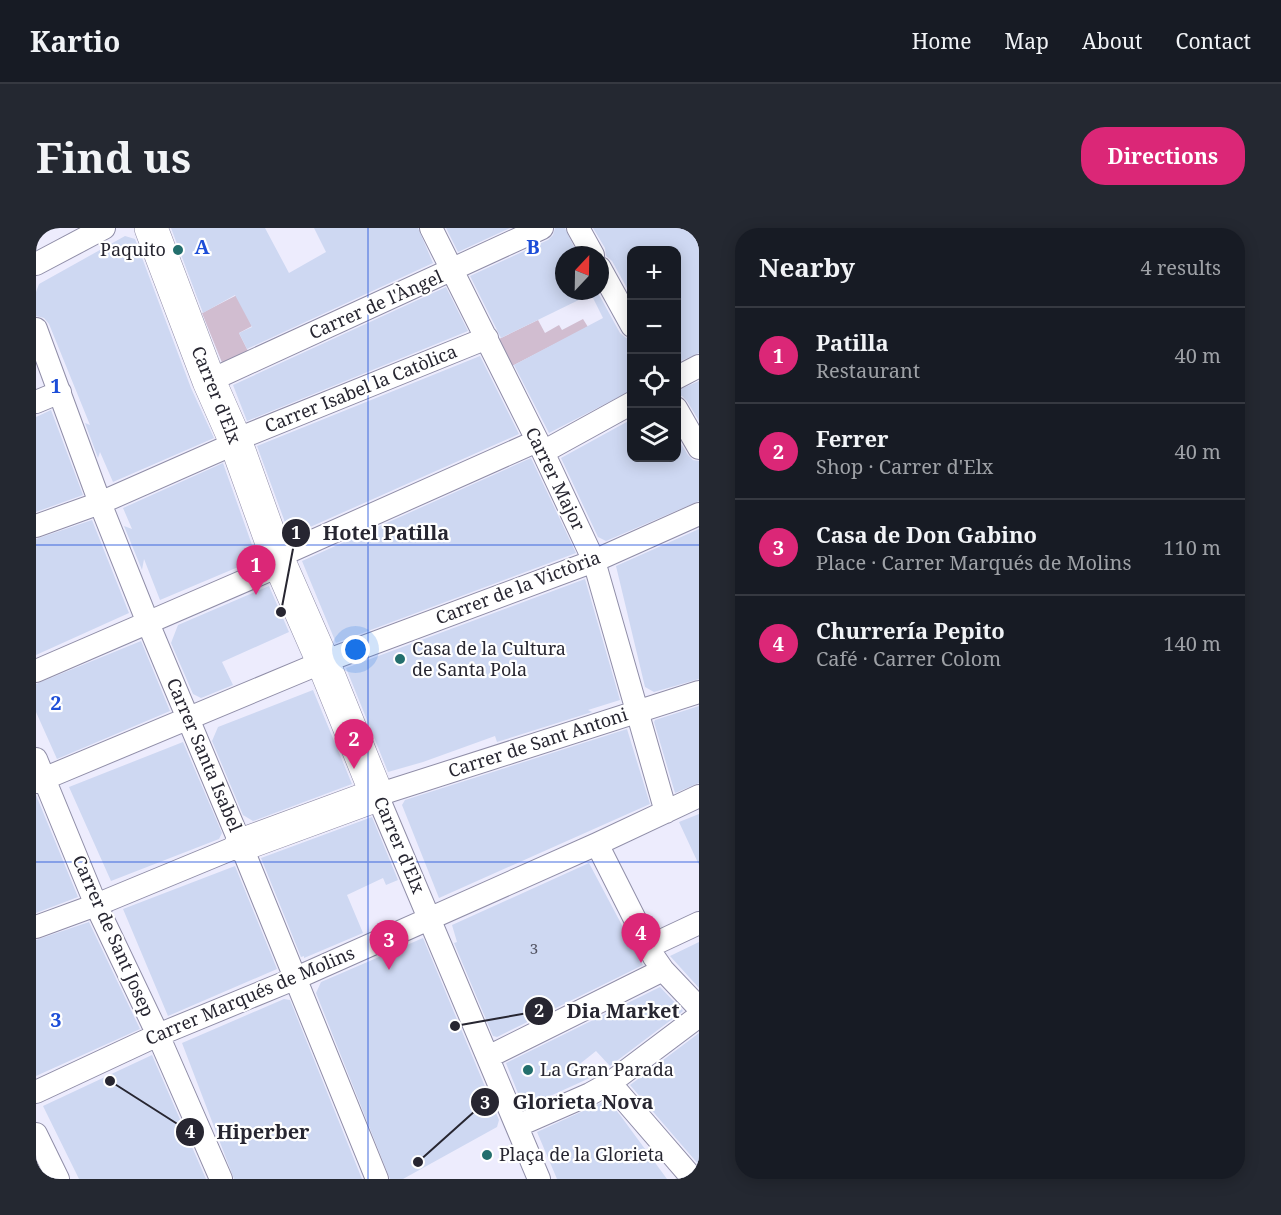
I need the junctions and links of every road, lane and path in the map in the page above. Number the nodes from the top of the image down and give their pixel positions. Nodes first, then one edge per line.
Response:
1 (104, 228) edge
2 (151, 228) edge
3 (431, 228) edge
4 (542, 228) edge
5 (578, 228) edge
6 (588, 246) edge
7 (36, 264) edge
8 (452, 271) junction
9 (609, 284) edge
10 (627, 317) edge
11 (36, 329) edge
12 (487, 339) junction
13 (699, 366) edge
14 (681, 375) edge
15 (209, 381) junction
16 (60, 392) junction
17 (36, 402) edge
18 (627, 405) edge
19 (681, 417) edge
20 (236, 442) junction
21 (540, 447) junction
22 (699, 448) edge
23 (100, 503) junction
24 (699, 514) edge
25 (36, 526) edge
26 (279, 561) junction
27 (594, 561) junction
28 (148, 623) junction
29 (323, 662) junction
30 (36, 670) edge
31 (699, 692) edge
32 (637, 711) junction
33 (189, 719) junction
34 (39, 773) edge
35 (377, 795) junction
36 (699, 796) edge
37 (666, 812) junction
38 (597, 844) junction
39 (242, 845) junction
40 (96, 905) junction
41 (430, 917) junction
42 (699, 923) edge
43 (36, 927) edge
44 (651, 946) junction
45 (663, 970) junction
46 (294, 979) junction
47 (699, 1008) edge
48 (699, 1016) edge
49 (158, 1035) junction
50 (488, 1057) junction
51 (610, 1083) junction
52 (36, 1092) edge
53 (517, 1126) junction
54 (36, 1134) edge
55 (699, 1176) edge
56 (58, 1179) edge
57 (221, 1179) edge
58 (377, 1179) edge
59 (538, 1179) edge
60 (694, 1179) edge

1 - 7 street
2 - 15 street, Carrer d'Elx
3 - 8 street, Carrer Major
4 - 8 street, Carrer de l'Àngel
5 - 6 street
8 - 12 street, Carrer Major
8 - 15 street, Carrer de l'Àngel
9 - 10 street
11 - 16 street, Carrer Santa Isabel
12 - 20 street, Carrer Isabel la Catòlica
12 - 21 street, Carrer Major
13 - 14 street
15 - 20 street, Carrer d'Elx
16 - 17 street
16 - 23 street, Carrer Santa Isabel
18 - 21 street
19 - 22 street
20 - 23 street, Carrer Isabel la Catòlica
20 - 26 street, Carrer d'Elx
21 - 26 street
21 - 27 street, Carrer Major
23 - 25 street, Carrer Isabel la Catòlica
23 - 28 street, Carrer Santa Isabel
24 - 27 street, Carrer de la Victòria
26 - 28 street
26 - 29 street, Carrer d'Elx
27 - 29 street, Carrer de la Victòria
27 - 32 street, Carrer Major
28 - 30 street
28 - 33 street, Carrer Santa Isabel
29 - 33 street, Carrer de la Victòria
29 - 35 street, Carrer d'Elx
31 - 32 street, Carrer de Sant Antoni
32 - 35 street, Carrer de Sant Antoni
32 - 37 street, Carrer Major
33 - 34 street, Carrer de la Victòria
33 - 39 street, Carrer Santa Isabel
34 - 40 street, Carrer de Sant Josep
35 - 39 street
35 - 41 street, Carrer d'Elx
36 - 37 street, Carrer Marqués de Molins
37 - 38 street, Carrer Marqués de Molins
38 - 41 street, Carrer Marqués de Molins
38 - 44 street
39 - 40 street
39 - 46 street, Carrer Santa Isabel
40 - 43 street
40 - 49 street, Carrer de Sant Josep
41 - 46 street, Carrer Marqués de Molins
41 - 50 street, Carrer d'Elx
42 - 44 street
44 - 45 street
45 - 47 street
45 - 50 street
46 - 49 street, Carrer Marqués de Molins
46 - 58 street, Carrer Santa Isabel
48 - 51 street
49 - 52 street, Carrer Marqués de Molins
49 - 57 street, Carrer de Sant Josep
50 - 53 street, Carrer d'Elx
51 - 53 street
51 - 60 street
53 - 59 street
54 - 56 street
55 - 60 street

